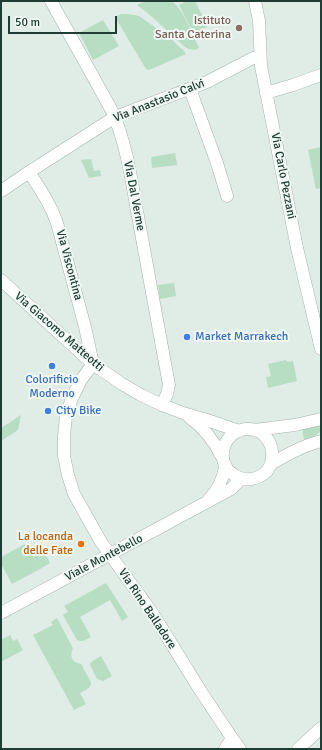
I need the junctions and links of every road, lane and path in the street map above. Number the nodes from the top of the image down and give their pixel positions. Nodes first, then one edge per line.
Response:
1 (51, 1) edge
2 (255, 1) edge
3 (260, 58) junction
4 (321, 75) edge
5 (190, 88) junction
6 (266, 93) junction
7 (115, 117) junction
8 (29, 172) junction
9 (1, 192) edge
10 (227, 196) dead end
11 (1, 280) edge
12 (321, 349) edge
13 (93, 364) junction
14 (162, 405) junction
15 (183, 413) junction
16 (321, 419) edge
17 (255, 430) junction
18 (239, 431) junction
19 (321, 440) edge
20 (224, 462) junction
21 (271, 463) junction
22 (240, 479) junction
23 (211, 500) junction
24 (110, 554) junction
25 (1, 613) edge
26 (321, 728) edge
27 (232, 738) junction
28 (225, 749) edge
29 (240, 749) edge
30 (298, 749) edge

1 - 7 street, Via Dal Verme
2 - 3 street, Via Carlo Pezzani
3 - 5 street, Via Anastasio Calvi
3 - 6 street, Via Carlo Pezzani
4 - 6 street
5 - 7 street, Via Anastasio Calvi
5 - 10 street
6 - 12 street, Via Carlo Pezzani
7 - 8 street, Via Anastasio Calvi
7 - 14 street, Via Dal Verme
8 - 9 street, Via Anastasio Calvi
8 - 13 street, Via Viscontina
11 - 13 street, Via Giacomo Matteotti
13 - 14 street, Via Giacomo Matteotti
13 - 24 street, Via Rino Balladore
14 - 15 street, Via Giacomo Matteotti
15 - 18 street, Via Giacomo Matteotti
15 - 20 street, Via Giacomo Matteotti
16 - 17 street, Via Giacomo Matteotti
17 - 18 street, Via Giacomo Matteotti
17 - 21 street
18 - 20 street
19 - 21 street
20 - 22 street, Via Giacomo Matteotti
20 - 23 street, Viale Montebello
21 - 22 street
22 - 23 street, Viale Montebello
23 - 24 street, Viale Montebello
24 - 25 street, Viale Montebello
24 - 27 street, Via Rino Balladore
26 - 30 street
27 - 28 street
27 - 29 street, Via Rino Balladore

